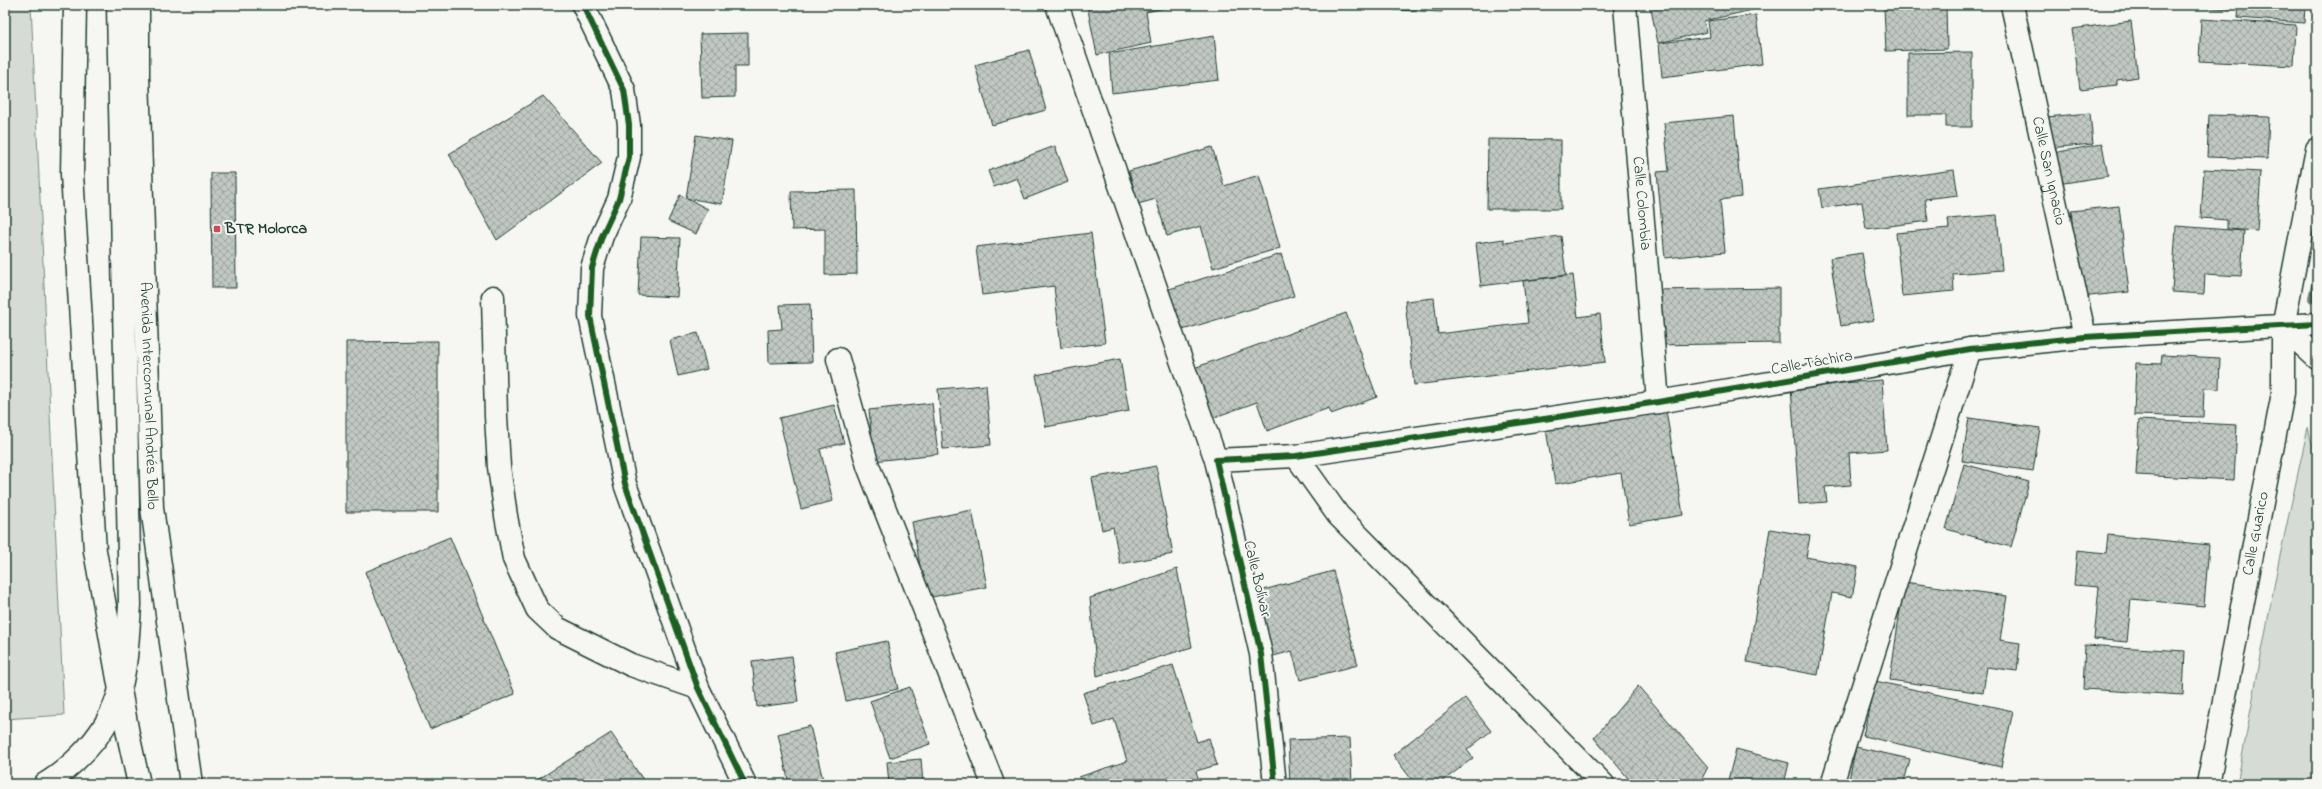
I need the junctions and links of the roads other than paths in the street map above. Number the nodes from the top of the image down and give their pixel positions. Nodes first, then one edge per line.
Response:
1 (75, 5) edge
2 (118, 5) edge
3 (138, 5) edge
4 (583, 5) edge
5 (1057, 5) edge
6 (1625, 5) edge
7 (2012, 5) edge
8 (2317, 149) edge
9 (493, 297) dead end
10 (2317, 324) edge
11 (2283, 327) junction
12 (2085, 337) junction
13 (1970, 349) junction
14 (2317, 358) edge
15 (838, 359) dead end
16 (1658, 402) junction
17 (1296, 456) junction
18 (1216, 460) junction
19 (698, 688) junction
20 (120, 692) junction
21 (45, 784) edge
22 (139, 784) edge
23 (191, 784) edge
24 (745, 784) edge
25 (994, 784) edge
26 (1275, 784) edge
27 (1603, 784) edge
28 (1832, 784) edge
29 (2208, 784) edge

1 - 20 main road
2 - 20 main road
3 - 23 main road, Avenida Intercomunal Andrés Bello
4 - 19 main road
5 - 18 main road, Calle Bolívar
6 - 16 main road, Calle Colombia
7 - 12 main road, Calle San Ignacio
8 - 11 main road, Calle Guarico
9 - 19 main road
10 - 11 main road, Calle Táchira
11 - 12 main road, Calle Táchira
11 - 14 main road
11 - 29 main road, Calle Guarico
12 - 13 main road, Calle Táchira
13 - 16 main road, Calle Táchira
13 - 28 main road
15 - 25 main road
16 - 17 main road, Calle Táchira
17 - 18 main road
17 - 27 main road
18 - 26 main road, Calle Bolívar
19 - 24 main road
20 - 21 main road
20 - 22 main road

